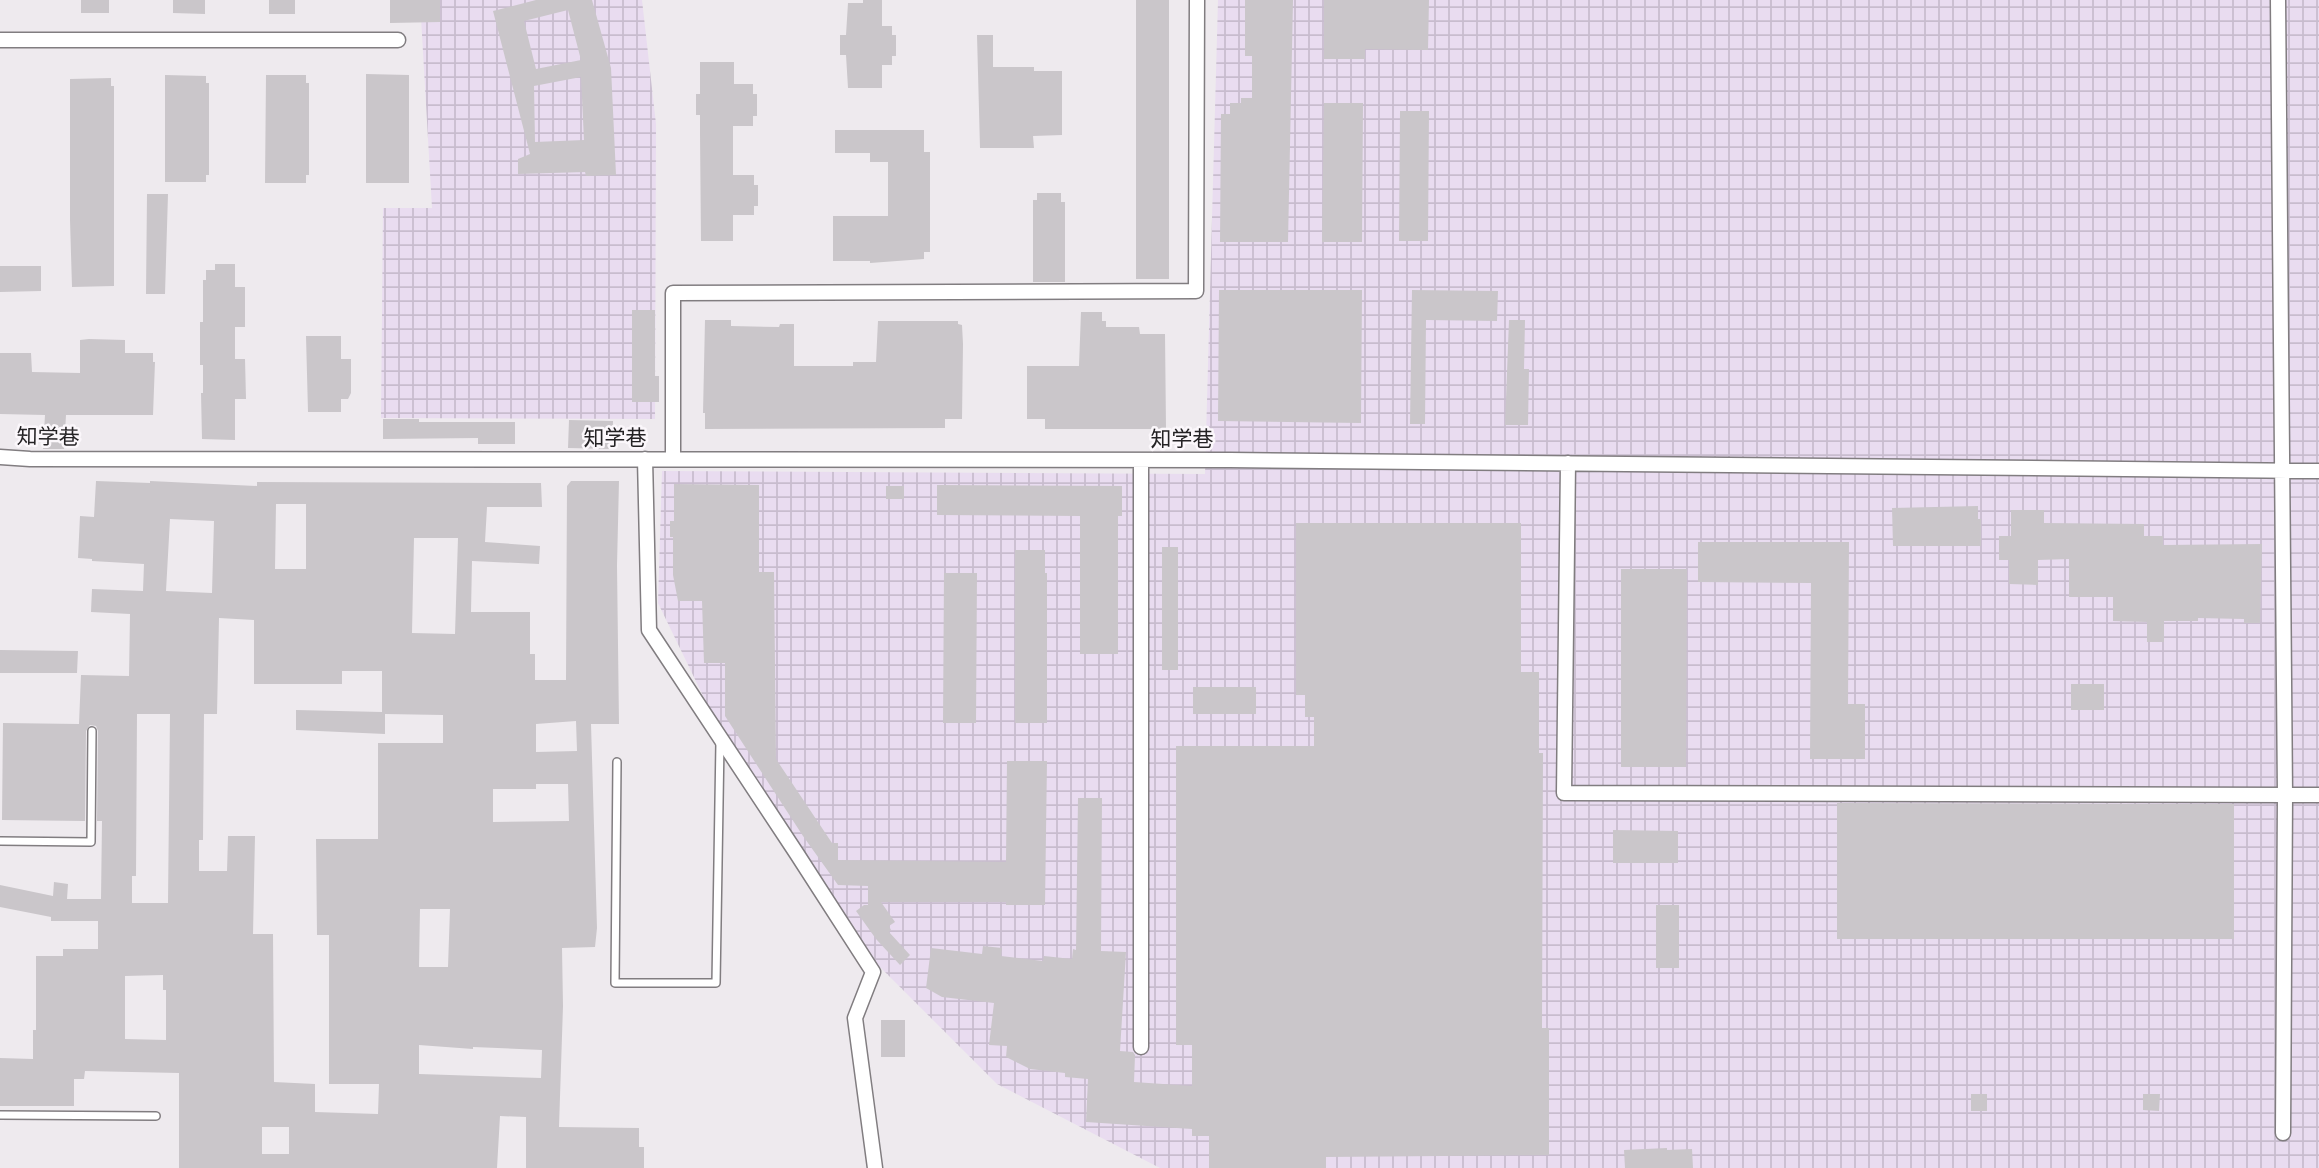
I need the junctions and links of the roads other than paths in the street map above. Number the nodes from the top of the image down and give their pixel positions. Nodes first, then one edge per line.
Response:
1 (1197, 0) edge
2 (2278, 0) edge
3 (0, 40) edge
4 (398, 40) dead end
5 (0, 457) edge
6 (645, 459) junction
7 (673, 459) junction
8 (1142, 460) junction
9 (1568, 463) junction
10 (2284, 471) junction
11 (2319, 471) edge
12 (92, 731) dead end
13 (720, 738) junction
14 (617, 762) dead end
15 (2285, 795) junction
16 (2319, 795) edge
17 (0, 841) edge
18 (1140, 1047) dead end
19 (0, 1115) edge
20 (156, 1116) dead end
21 (2283, 1133) dead end
22 (875, 1168) edge

1 - 7 street
2 - 10 street
3 - 4 street
5 - 6 street, 知学巷
6 - 7 street, 知学巷
6 - 13 street
7 - 8 street, 知学巷
8 - 9 street, 知学巷
8 - 18 street
9 - 10 street, 知学巷
9 - 15 street
10 - 11 street, 知学巷
10 - 15 street
12 - 17 lane
13 - 14 lane
13 - 22 street
15 - 16 street
15 - 21 street
19 - 20 lane

